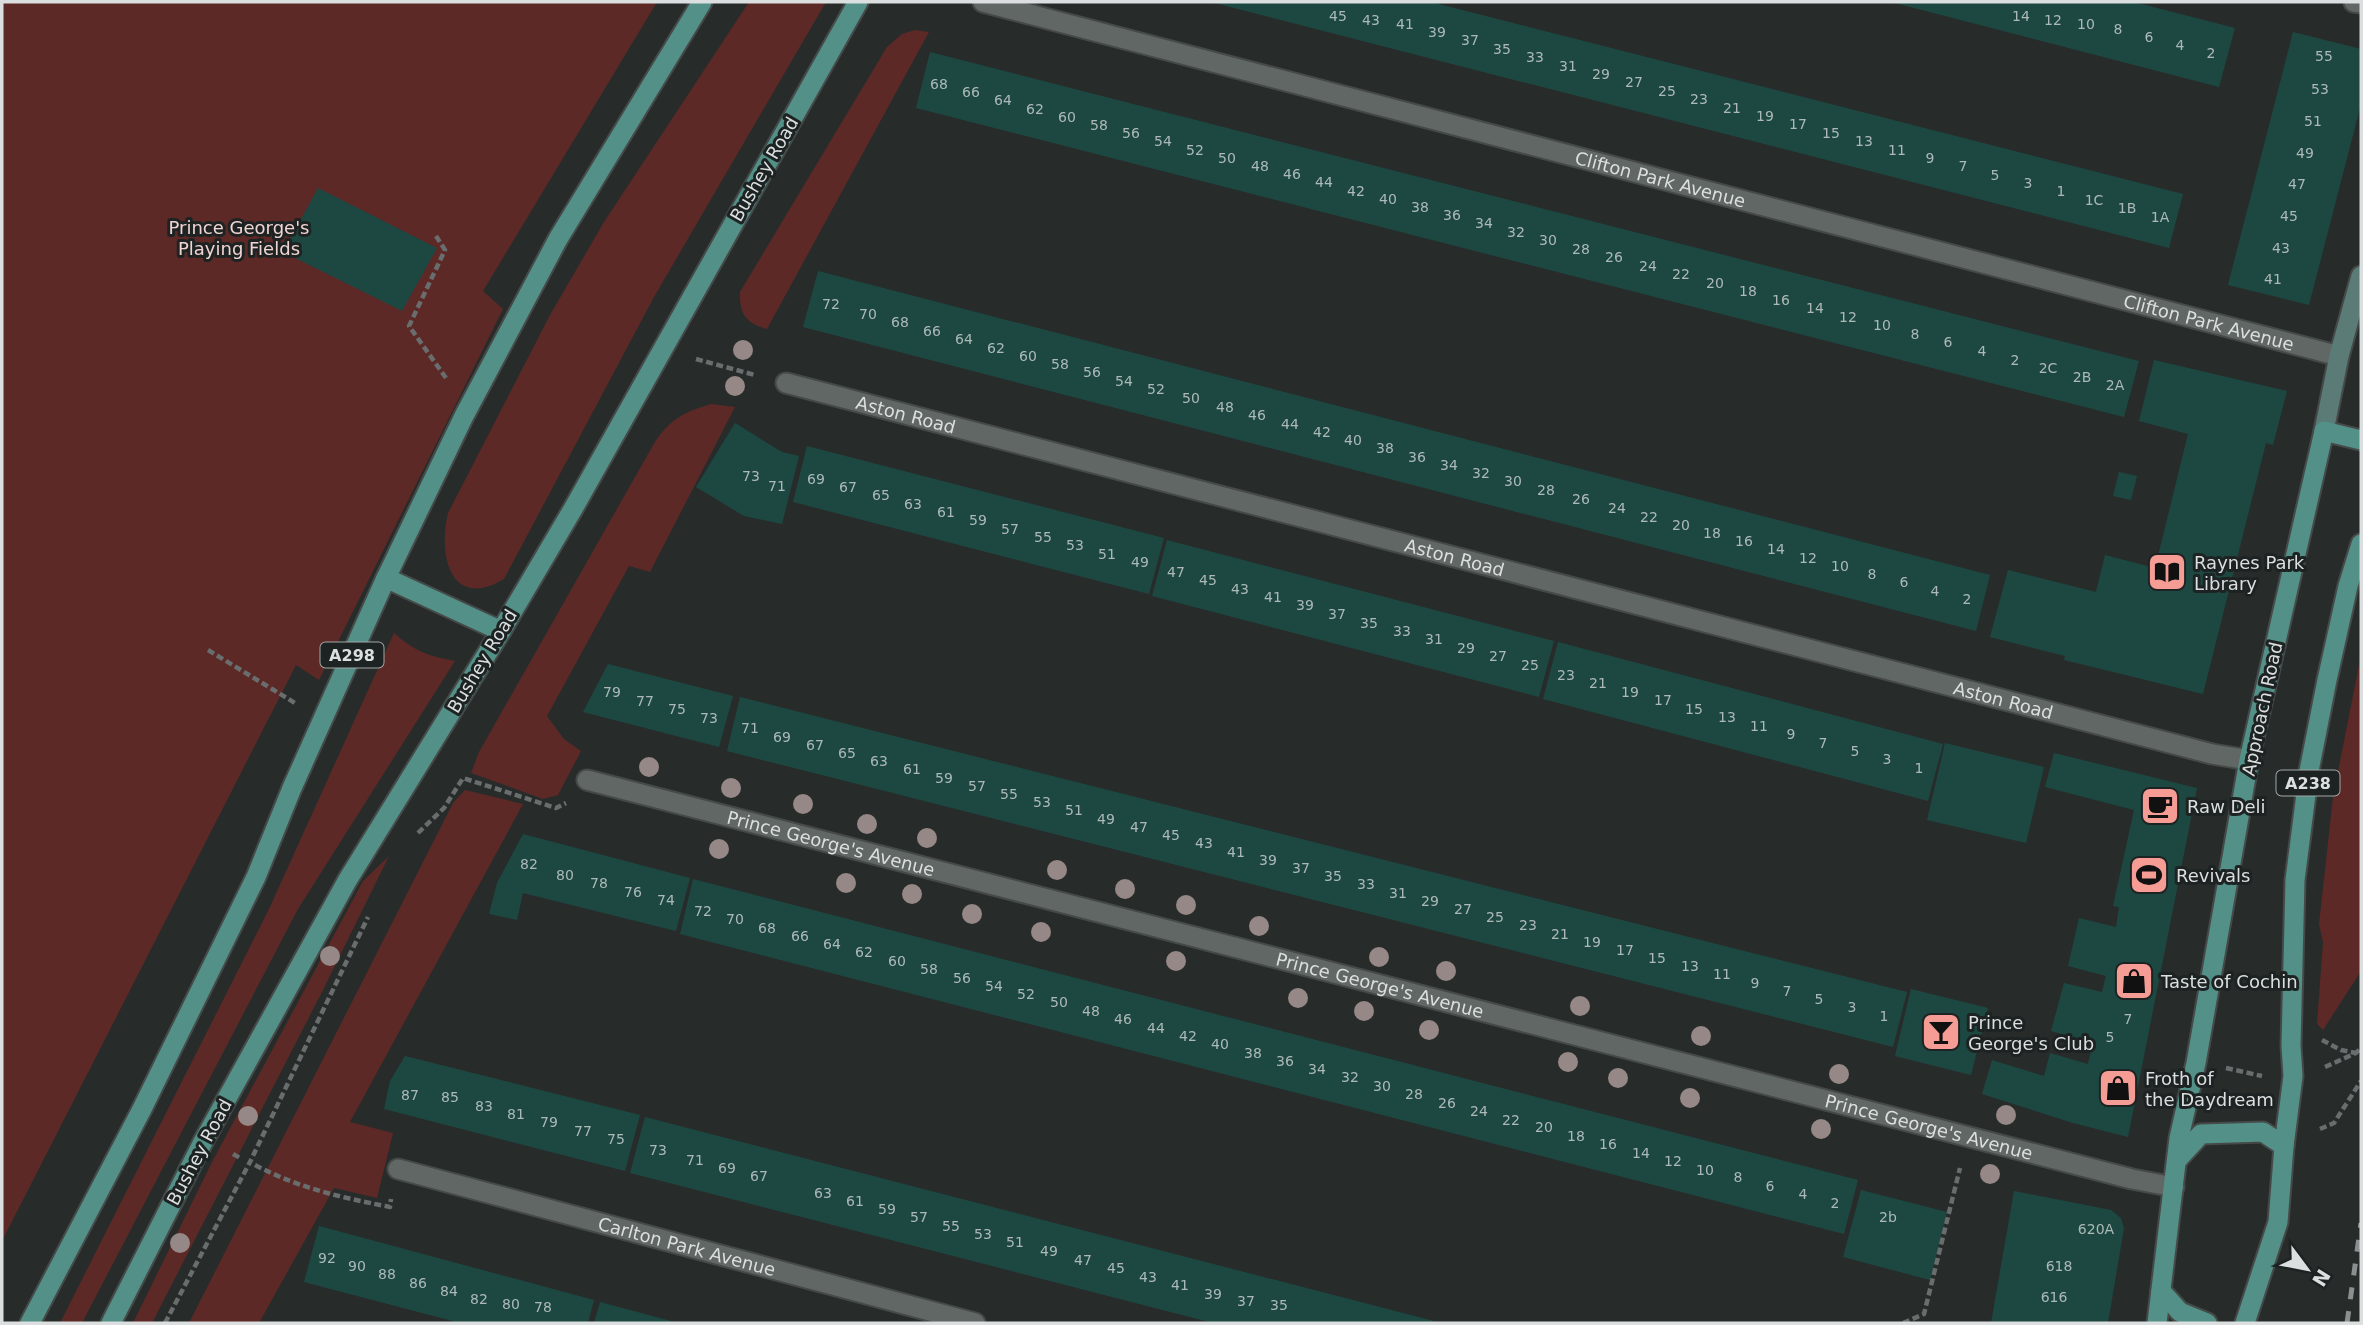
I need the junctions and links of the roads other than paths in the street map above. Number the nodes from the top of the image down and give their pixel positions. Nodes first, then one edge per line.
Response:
1 (702, 2) edge
2 (858, 2) edge
3 (983, 2) edge
4 (2354, 2) edge
5 (2361, 4) edge
6 (2361, 275) edge
7 (2339, 356) junction
8 (786, 383) road end
9 (2324, 431) junction
10 (2361, 440) edge
11 (2361, 544) edge
12 (386, 578) junction
13 (501, 631) junction
14 (2249, 760) junction
15 (587, 780) road end
16 (2284, 1146) junction
17 (2177, 1160) junction
18 (398, 1169) road end
19 (2174, 1187) junction
20 (2161, 1291) junction
21 (2243, 1321) edge
22 (30, 1323) edge
23 (111, 1323) edge
24 (975, 1323) edge
25 (2157, 1323) edge
26 (2207, 1323) edge

1 - 12 main road, A298
2 - 13 main road, Bushey Road
3 - 7 street, Clifton Park Avenue
4 - 5 street
6 - 7 main road, Approach Road
7 - 9 main road, Approach Road
8 - 14 street, Aston Road
9 - 10 main road
9 - 14 main road, Approach Road
11 - 16 main road, A238
12 - 13 main road
12 - 22 main road, A298
13 - 23 main road, Bushey Road
14 - 17 main road, Approach Road
15 - 19 street, Prince George's Avenue
16 - 17 main road
16 - 21 main road, A238
17 - 19 main road, Approach Road
18 - 24 street, Carlton Park Avenue
19 - 20 main road, Approach Road
20 - 25 main road, Approach Road
20 - 26 main road

